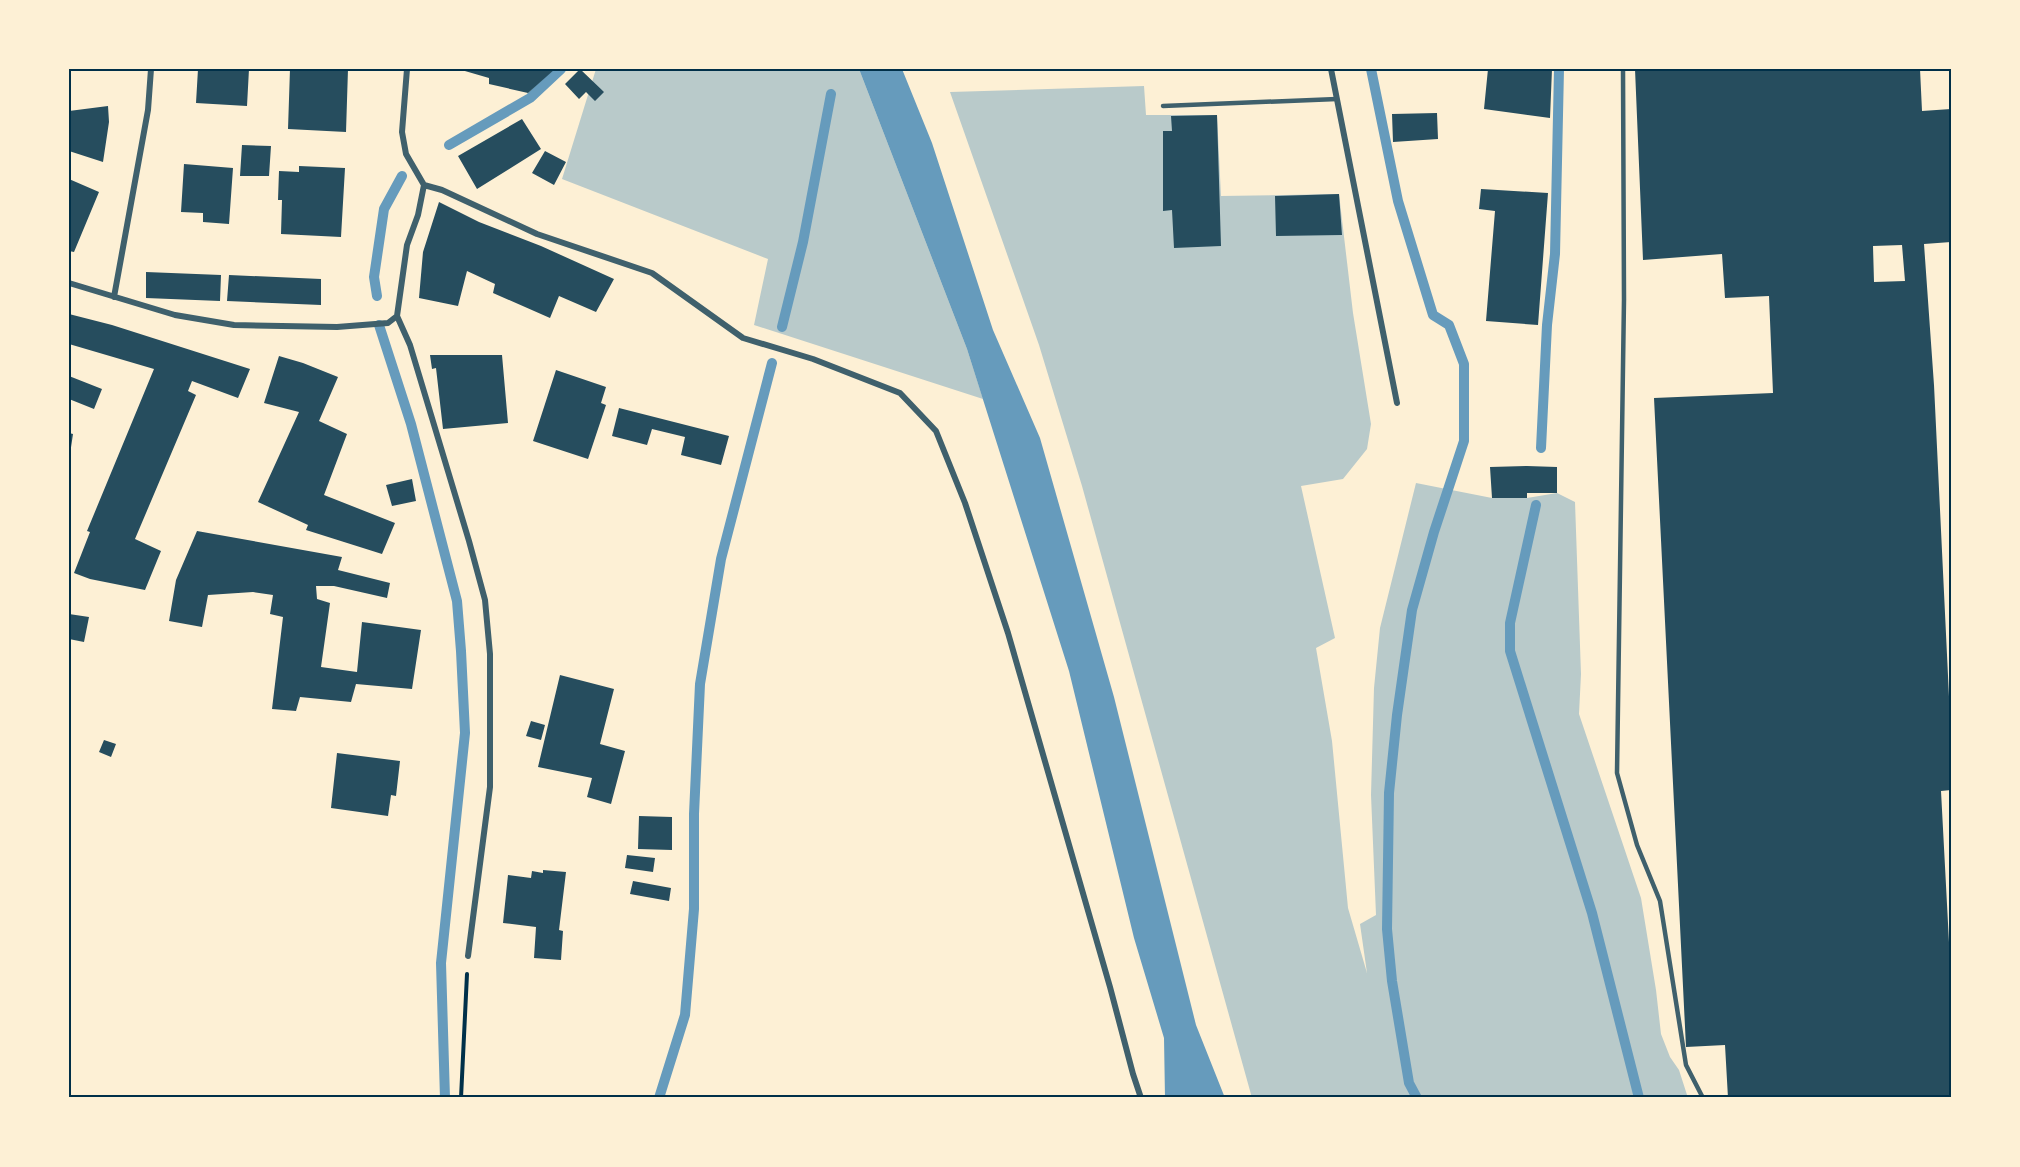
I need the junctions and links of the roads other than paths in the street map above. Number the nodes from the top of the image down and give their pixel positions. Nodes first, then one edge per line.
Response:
1 (151, 69) edge
2 (407, 69) edge
3 (1331, 69) edge
4 (1623, 69) edge
5 (1337, 99) junction
6 (1163, 106) dead end
7 (422, 182) junction
8 (69, 283) edge
9 (114, 297) junction
10 (397, 316) junction
11 (1397, 403) dead end
12 (468, 956) road end
13 (1141, 1098) edge
14 (1702, 1098) edge

1 - 9 street
2 - 7 street
3 - 5 street
4 - 14 lane
5 - 6 lane
5 - 11 street
7 - 10 street
7 - 13 street
8 - 9 street
9 - 10 street
10 - 12 street

